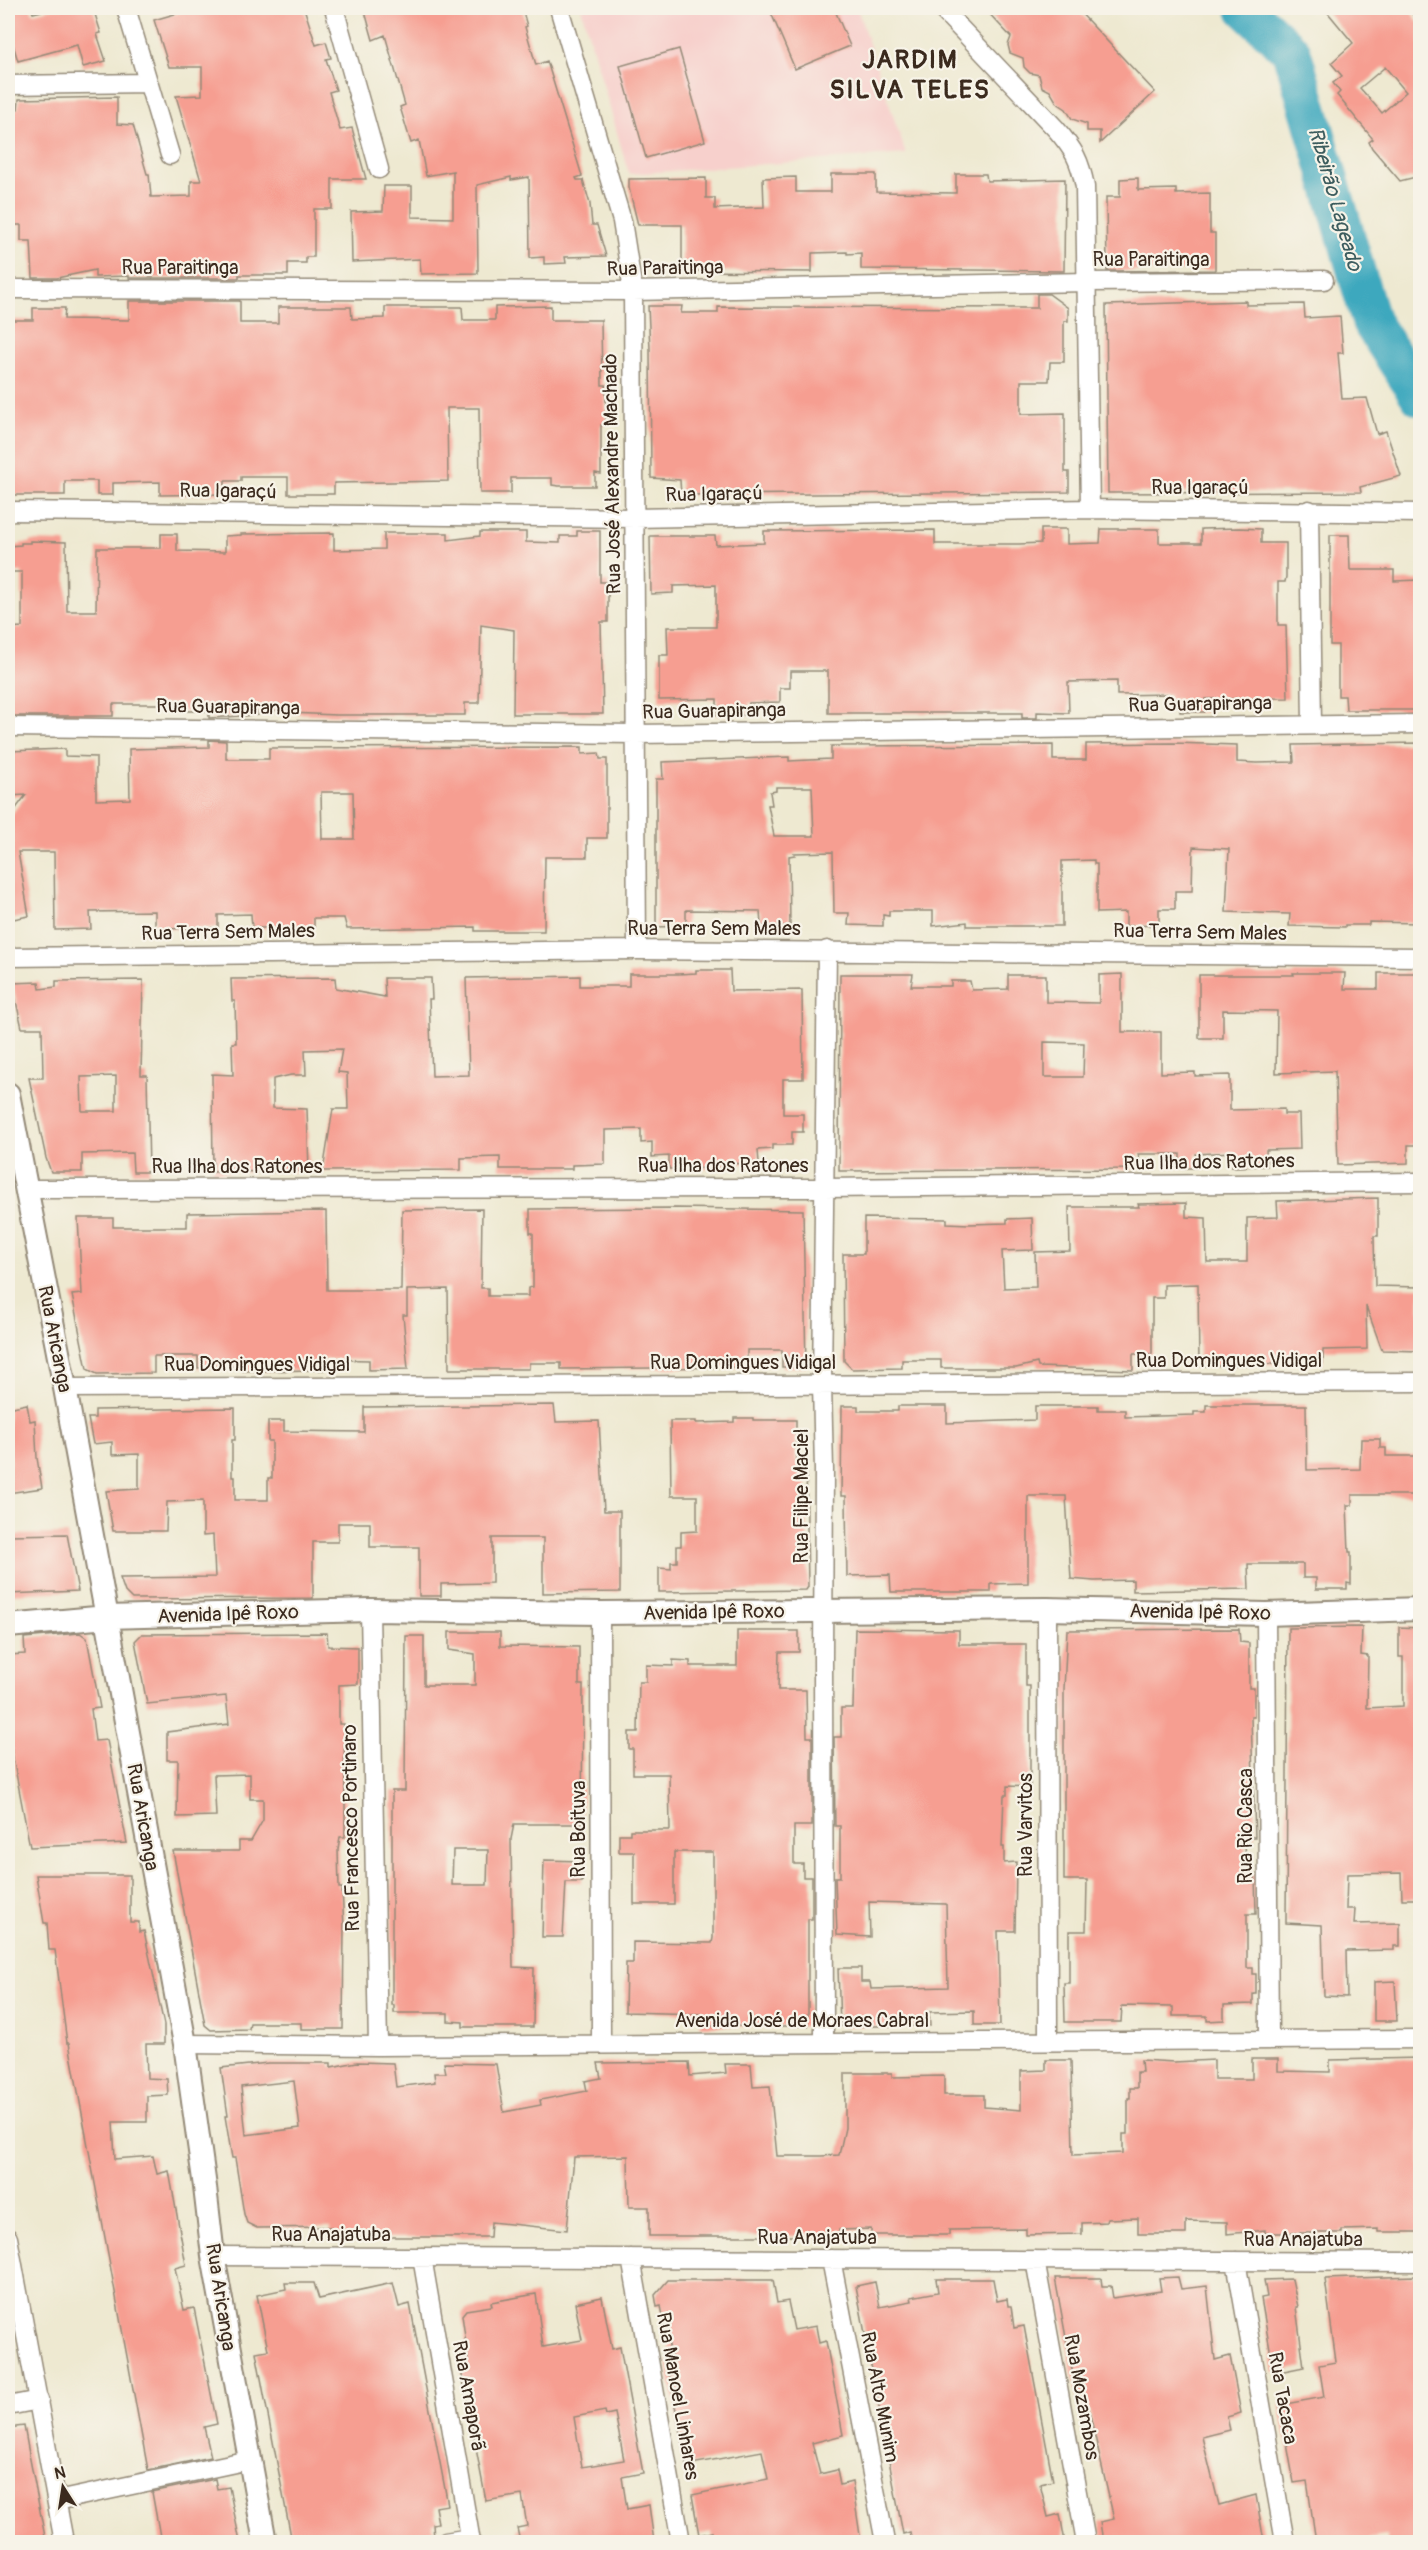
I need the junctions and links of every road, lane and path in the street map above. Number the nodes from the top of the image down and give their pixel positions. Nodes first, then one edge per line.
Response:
1 (126, 8) edge
2 (334, 8) edge
3 (559, 8) edge
4 (941, 8) edge
5 (148, 83) junction
6 (8, 85) edge
7 (170, 155) dead end
8 (379, 169) dead end
9 (1324, 280) dead end
10 (1088, 282) junction
11 (8, 289) edge
12 (633, 291) junction
13 (1090, 509) junction
14 (1309, 510) junction
15 (8, 511) edge
16 (1420, 513) edge
17 (635, 518) junction
18 (1420, 724) edge
19 (1312, 725) junction
20 (8, 727) edge
21 (636, 734) junction
22 (637, 950) junction
23 (826, 950) junction
24 (8, 957) edge
25 (1420, 957) edge
26 (8, 1094) edge
27 (1420, 1182) edge
28 (824, 1188) junction
29 (26, 1189) junction
30 (1420, 1382) edge
31 (822, 1384) junction
32 (65, 1388) junction
33 (1047, 1609) junction
34 (1420, 1609) edge
35 (370, 1610) junction
36 (823, 1611) junction
37 (600, 1613) junction
38 (1266, 1614) junction
39 (106, 1617) junction
40 (8, 1626) edge
41 (1269, 2038) junction
42 (1420, 2038) edge
43 (1048, 2041) junction
44 (824, 2042) junction
45 (185, 2044) junction
46 (601, 2044) junction
47 (378, 2046) junction
48 (8, 2238) edge
49 (213, 2256) junction
50 (422, 2257) junction
51 (631, 2258) junction
52 (831, 2259) junction
53 (1035, 2260) junction
54 (1236, 2261) junction
55 (1420, 2262) edge
56 (39, 2400) junction
57 (8, 2406) edge
58 (249, 2460) junction
59 (57, 2501) junction
60 (470, 2540) edge
61 (64, 2542) edge
62 (265, 2542) edge
63 (445, 2542) edge
64 (681, 2542) edge
65 (885, 2542) edge
66 (1086, 2542) edge
67 (1285, 2542) edge

1 - 5 street
2 - 8 street
3 - 12 street, Rua José Alexandre Machado
4 - 10 street
5 - 6 street
5 - 7 street
9 - 10 street, Rua Paraitinga
10 - 12 street, Rua Paraitinga
10 - 13 street
11 - 12 street, Rua Paraitinga
12 - 17 street, Rua José Alexandre Machado
13 - 14 street, Rua Igaraçú
13 - 17 street, Rua Igaraçú
14 - 16 street, Rua Igaraçú
14 - 19 street
15 - 17 street, Rua Igaraçú
17 - 21 street, Rua José Alexandre Machado
18 - 19 street, Rua Guarapiranga
19 - 21 street, Rua Guarapiranga
20 - 21 street, Rua Guarapiranga
21 - 22 street, Rua José Alexandre Machado
22 - 23 street, Rua Terra Sem Males
22 - 24 street, Rua Terra Sem Males
23 - 25 street, Rua Terra Sem Males
23 - 28 street, Rua Filipe Maciel
26 - 29 street, Rua Aricanga
27 - 28 street, Rua Ilha dos Ratones
28 - 29 street, Rua Ilha dos Ratones
28 - 31 street, Rua Filipe Maciel
29 - 32 street, Rua Aricanga
30 - 31 street, Rua Domingues Vidigal
31 - 32 street, Rua Domingues Vidigal
31 - 36 street, Rua Filipe Maciel
32 - 39 street, Rua Aricanga
33 - 36 street, Avenida Ipê Roxo
33 - 38 street, Avenida Ipê Roxo
33 - 43 street, Rua Varvitos
34 - 38 street, Avenida Ipê Roxo
35 - 37 street, Avenida Ipê Roxo
35 - 39 street, Avenida Ipê Roxo
35 - 47 street, Rua Francesco Portinaro
36 - 37 street, Avenida Ipê Roxo
36 - 44 street, Rua Filipe Maciel
37 - 46 street, Rua Boituva
38 - 41 street, Rua Rio Casca
39 - 40 street, Avenida Ipê Roxo
39 - 45 street, Rua Aricanga
41 - 42 street, Avenida José de Moraes Cabral
41 - 43 street, Avenida José de Moraes Cabral
43 - 44 street, Avenida José de Moraes Cabral
44 - 46 street, Avenida José de Moraes Cabral
45 - 47 street, Avenida José de Moraes Cabral
45 - 49 street, Rua Aricanga
46 - 47 street, Avenida José de Moraes Cabral
48 - 56 street
49 - 50 street, Rua Anajatuba
49 - 58 street, Rua Aricanga
50 - 51 street, Rua Anajatuba
50 - 60 street, Rua Amaporã
51 - 52 street, Rua Anajatuba
51 - 64 street, Rua Manoel Linhares
52 - 53 street, Rua Anajatuba
52 - 65 street, Rua Alto Munim
53 - 54 street, Rua Anajatuba
53 - 66 street, Rua Mozambos
54 - 55 street, Rua Anajatuba
54 - 67 street, Rua Tacaca
56 - 57 street
56 - 59 street
58 - 59 street
58 - 62 street, Rua Aricanga
59 - 61 street
60 - 63 street

